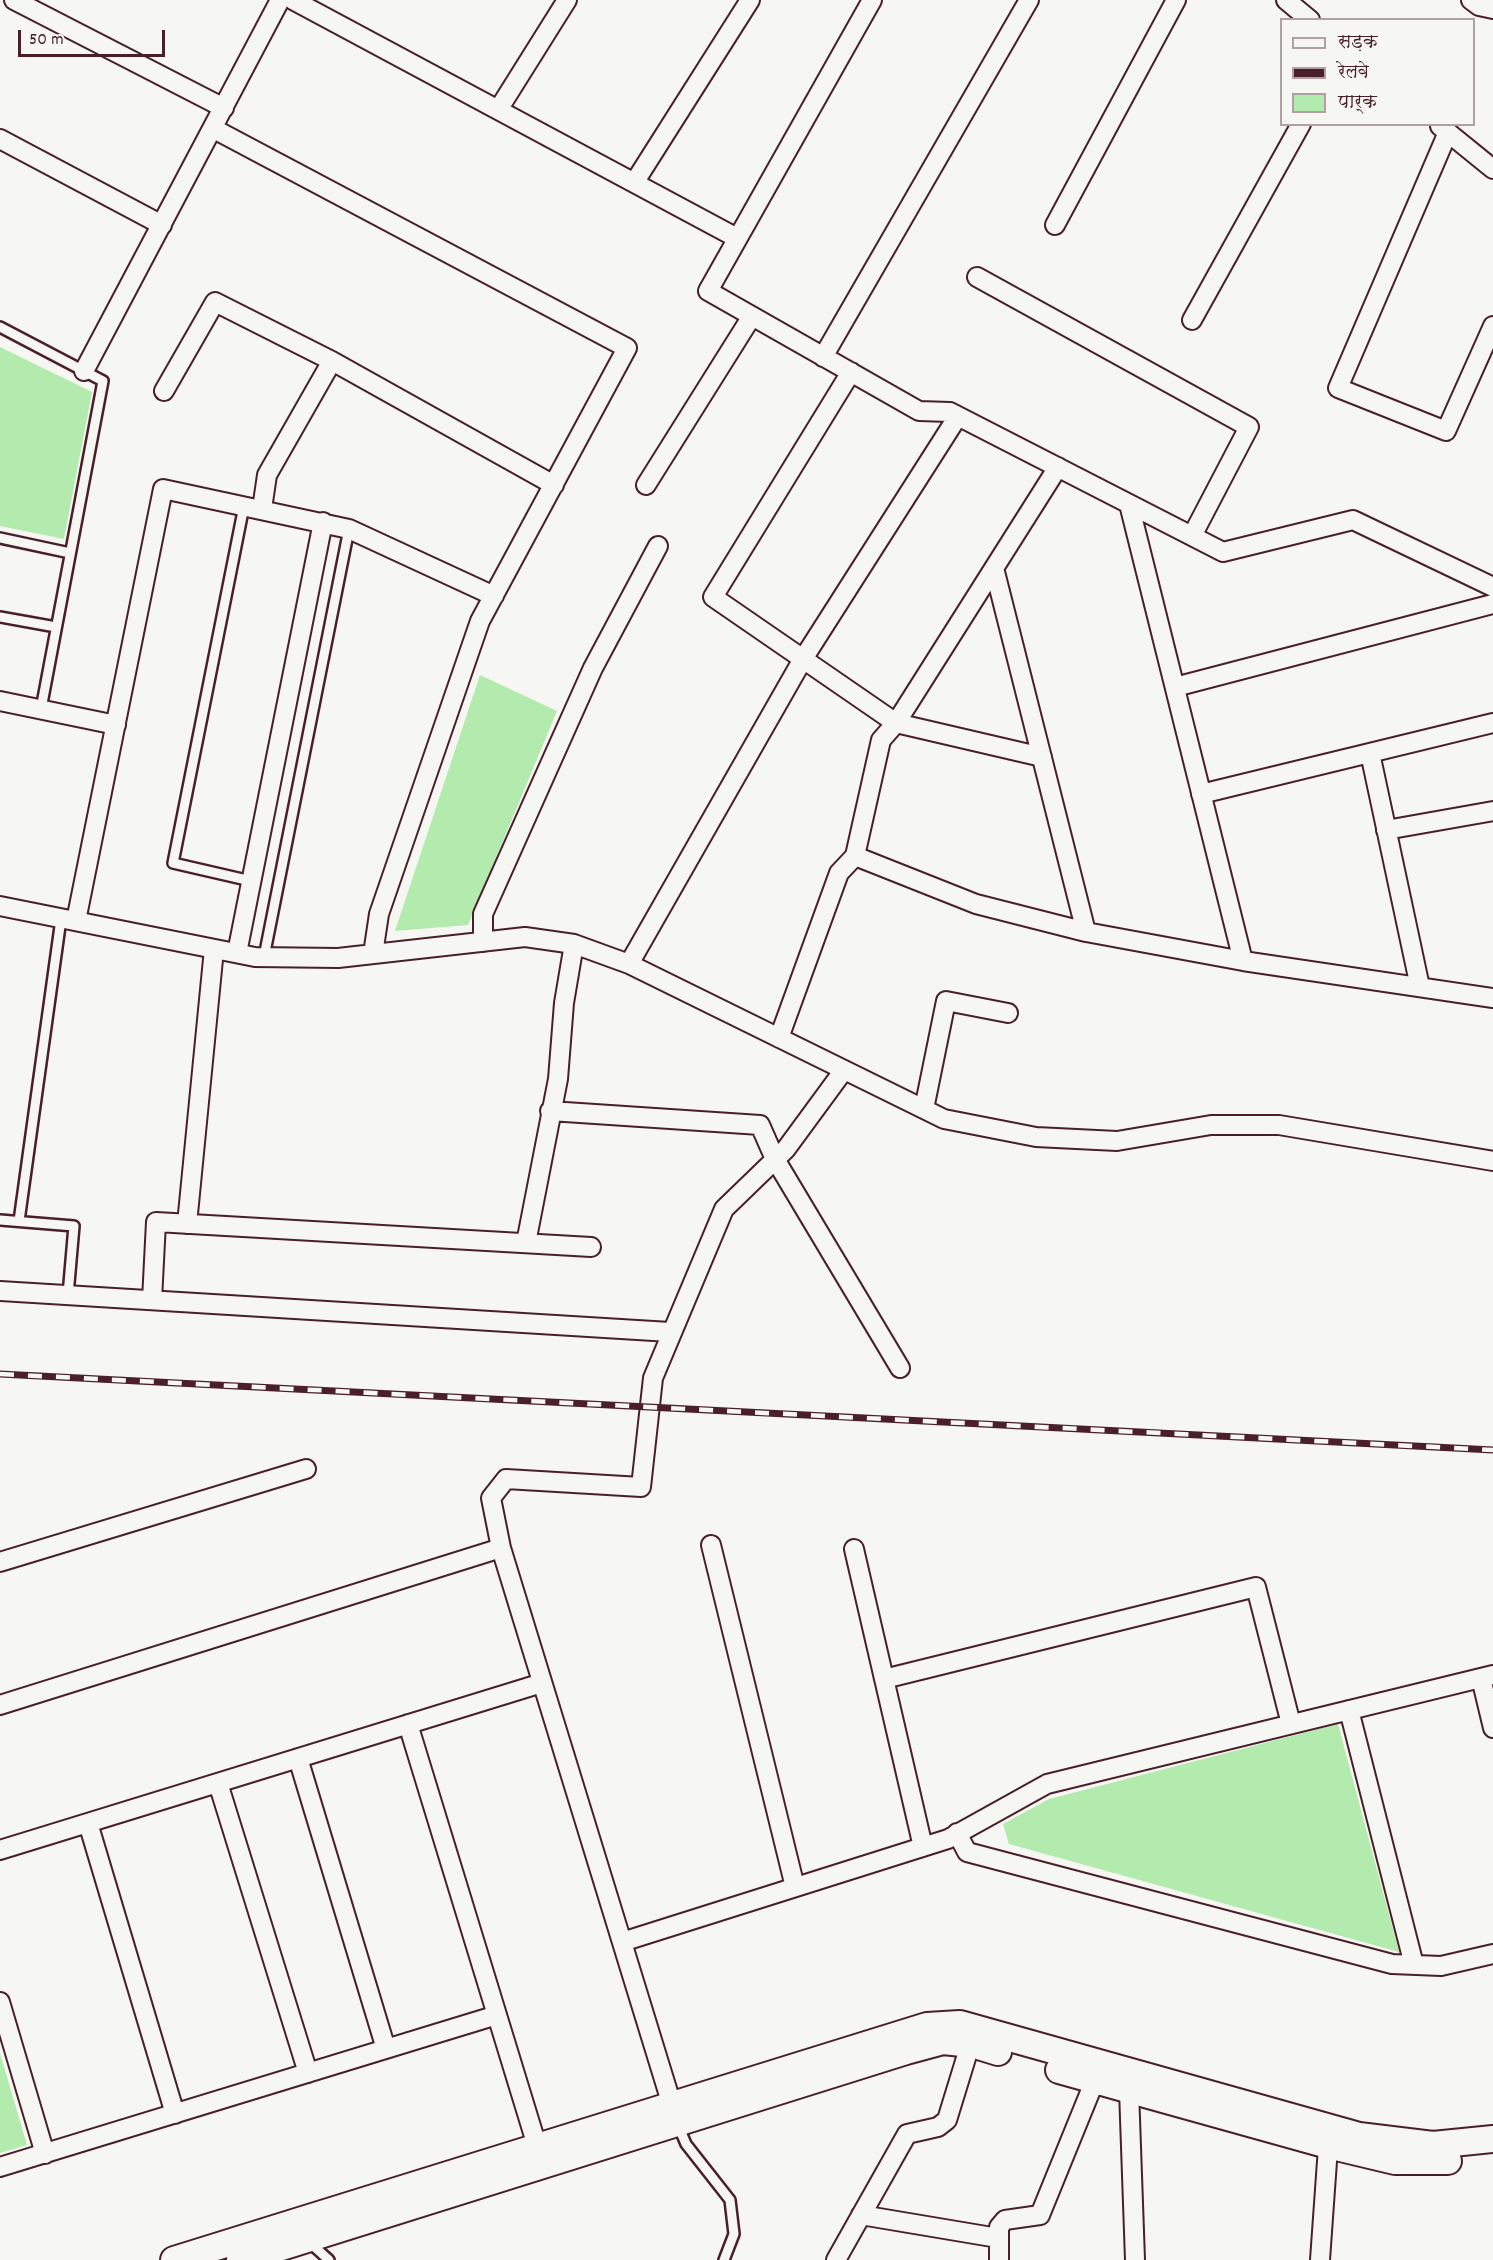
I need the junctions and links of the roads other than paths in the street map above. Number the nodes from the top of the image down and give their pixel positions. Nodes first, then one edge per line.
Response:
1 (14, 0) edge
2 (280, 0) edge
3 (292, 0) edge
4 (567, 0) edge
5 (750, 0) edge
6 (872, 0) edge
7 (1029, 0) edge
8 (1176, 0) edge
9 (1286, 0) edge
10 (1471, 0) edge
11 (1493, 9) edge
12 (1308, 18) edge
13 (224, 108) junction
14 (498, 110) junction
15 (1300, 126) edge
16 (1443, 128) edge
17 (214, 129) junction
18 (0, 139) edge
19 (1493, 169) edge
20 (634, 183) junction
21 (162, 225) junction
22 (1055, 225) dead end
23 (737, 238) junction
24 (976, 277) dead end
25 (752, 316) junction
26 (1192, 320) dead end
27 (1493, 326) edge
28 (0, 327) edge
29 (823, 357) junction
30 (333, 362) junction
31 (84, 371) junction
32 (851, 372) junction
33 (164, 391) dead end
34 (958, 416) junction
35 (1058, 467) junction
36 (646, 484) dead end
37 (554, 485) junction
38 (1130, 504) junction
39 (253, 507) junction
40 (323, 522) junction
41 (350, 529) junction
42 (1192, 536) junction
43 (0, 538) edge
44 (658, 546) dead end
45 (70, 553) junction
46 (994, 568) junction
47 (1493, 587) edge
48 (494, 596) junction
49 (1493, 604) edge
50 (0, 617) edge
51 (56, 627) junction
52 (802, 659) junction
53 (1175, 687) junction
54 (0, 701) edge
55 (41, 709) junction
56 (896, 723) junction
57 (1493, 723) edge
58 (116, 725) junction
59 (1370, 753) junction
60 (1042, 757) junction
61 (1201, 794) junction
62 (1493, 811) edge
63 (1386, 829) junction
64 (855, 856) junction
65 (251, 881) junction
66 (0, 906) edge
67 (68, 920) junction
68 (1086, 932) junction
69 (483, 942) junction
70 (574, 944) junction
71 (214, 949) junction
72 (237, 953) junction
73 (374, 954) junction
74 (264, 957) junction
75 (1243, 961) junction
76 (630, 964) junction
77 (1420, 987) junction
78 (1493, 998) edge
79 (1008, 1013) dead end
80 (779, 1038) junction
81 (844, 1070) junction
82 (924, 1109) junction
83 (550, 1111) junction
84 (775, 1159) junction
85 (1493, 1161) edge
86 (0, 1220) edge
87 (19, 1221) junction
88 (187, 1224) junction
89 (526, 1243) junction
90 (591, 1247) dead end
91 (0, 1291) edge
92 (68, 1295) junction
93 (152, 1300) junction
94 (670, 1332) junction
95 (900, 1368) dead end
96 (306, 1469) dead end
97 (711, 1545) dead end
98 (501, 1548) junction
99 (854, 1549) dead end
100 (0, 1562) edge
101 (1487, 1677) edge
102 (884, 1679) junction
103 (543, 1683) junction
104 (0, 1705) edge
105 (1348, 1710) junction
106 (408, 1725) junction
107 (1291, 1725) junction
108 (1493, 1728) edge
109 (298, 1758) junction
110 (218, 1783) junction
111 (88, 1823) junction
112 (957, 1833) junction
113 (923, 1846) junction
114 (0, 1850) edge
115 (795, 1887) junction
116 (622, 1942) junction
117 (1493, 1954) edge
118 (1414, 1965) junction
119 (0, 2002) edge
120 (497, 2015) junction
121 (974, 2036) junction
122 (386, 2049) junction
123 (308, 2073) junction
124 (1095, 2080) junction
125 (1129, 2090) junction
126 (176, 2114) junction
127 (675, 2115) junction
128 (1329, 2137) junction
129 (1493, 2139) edge
130 (45, 2154) junction
131 (540, 2157) junction
132 (1493, 2157) edge
133 (0, 2168) edge
134 (861, 2215) junction
135 (998, 2238) junction
136 (306, 2239) junction
137 (238, 2254) edge
138 (174, 2260) edge
139 (329, 2260) edge
140 (724, 2260) edge
141 (836, 2260) edge
142 (999, 2260) edge
143 (1134, 2260) edge
144 (1320, 2260) edge

1 - 13 street
2 - 13 street
3 - 14 street
4 - 14 street
5 - 20 street
6 - 23 street
7 - 29 street
8 - 22 street
9 - 12 street
10 - 11 street
13 - 17 street
14 - 20 street
15 - 26 street
16 - 19 street
16 - 27 street
17 - 21 street
17 - 37 street
18 - 21 street
20 - 23 street
21 - 31 street
23 - 25 street
24 - 42 street
25 - 29 street
25 - 36 street
28 - 31 lane
29 - 32 street
30 - 33 street
30 - 37 street
30 - 39 street
31 - 45 lane
32 - 34 street
32 - 52 street
34 - 35 street
34 - 52 street
35 - 38 street
35 - 46 street
37 - 48 street
38 - 42 street
38 - 53 street
39 - 40 street
39 - 58 street
39 - 65 lane
40 - 41 street
40 - 65 street
41 - 48 street
41 - 74 lane
42 - 47 street
43 - 45 lane
44 - 69 street
45 - 51 lane
46 - 56 street
46 - 60 street
48 - 73 street
49 - 53 street
50 - 51 lane
51 - 55 lane
52 - 56 street
52 - 76 street
53 - 61 street
54 - 55 street
55 - 58 street
56 - 60 street
56 - 64 street
57 - 59 street
58 - 67 street
59 - 61 street
59 - 63 street
60 - 68 street
61 - 75 street
62 - 63 street
63 - 77 street
64 - 68 street
64 - 80 street
65 - 72 street
66 - 67 street
67 - 71 street
67 - 87 lane
68 - 75 street
69 - 70 street
69 - 73 street
70 - 76 street
70 - 83 street
71 - 72 street
71 - 88 street
72 - 74 street
73 - 74 street
75 - 77 street
76 - 80 street
77 - 78 street
79 - 82 street
80 - 81 street
81 - 82 street
81 - 84 street
82 - 85 street
83 - 84 street
83 - 89 street
84 - 94 street
84 - 95 street
86 - 87 lane
87 - 92 lane
88 - 89 street
88 - 93 street
89 - 90 street
91 - 92 street
92 - 93 street
93 - 94 street
94 - 98 street
96 - 100 street
97 - 115 street
98 - 103 street
98 - 104 street
99 - 102 street
101 - 105 street
101 - 108 street
102 - 107 street
102 - 113 street
103 - 106 street
103 - 116 street
105 - 107 street
105 - 118 street
106 - 109 street
106 - 120 street
107 - 112 street
109 - 110 street
109 - 122 street
110 - 111 street
110 - 123 street
111 - 114 street
111 - 126 street
112 - 113 street
112 - 118 street
113 - 115 street
115 - 116 street
116 - 127 street
117 - 118 street
119 - 130 street
120 - 122 street
120 - 131 street
121 - 124 street
121 - 127 street
121 - 128 street
121 - 134 street
122 - 123 street
123 - 126 street
124 - 125 street
124 - 135 street
125 - 128 street
125 - 143 street
126 - 130 street
127 - 131 street
127 - 140 lane
128 - 129 street
128 - 132 street
128 - 144 street
130 - 133 street
131 - 136 street
131 - 137 street
134 - 135 street
134 - 141 street
135 - 142 street
136 - 137 street
136 - 139 lane
137 - 138 street

